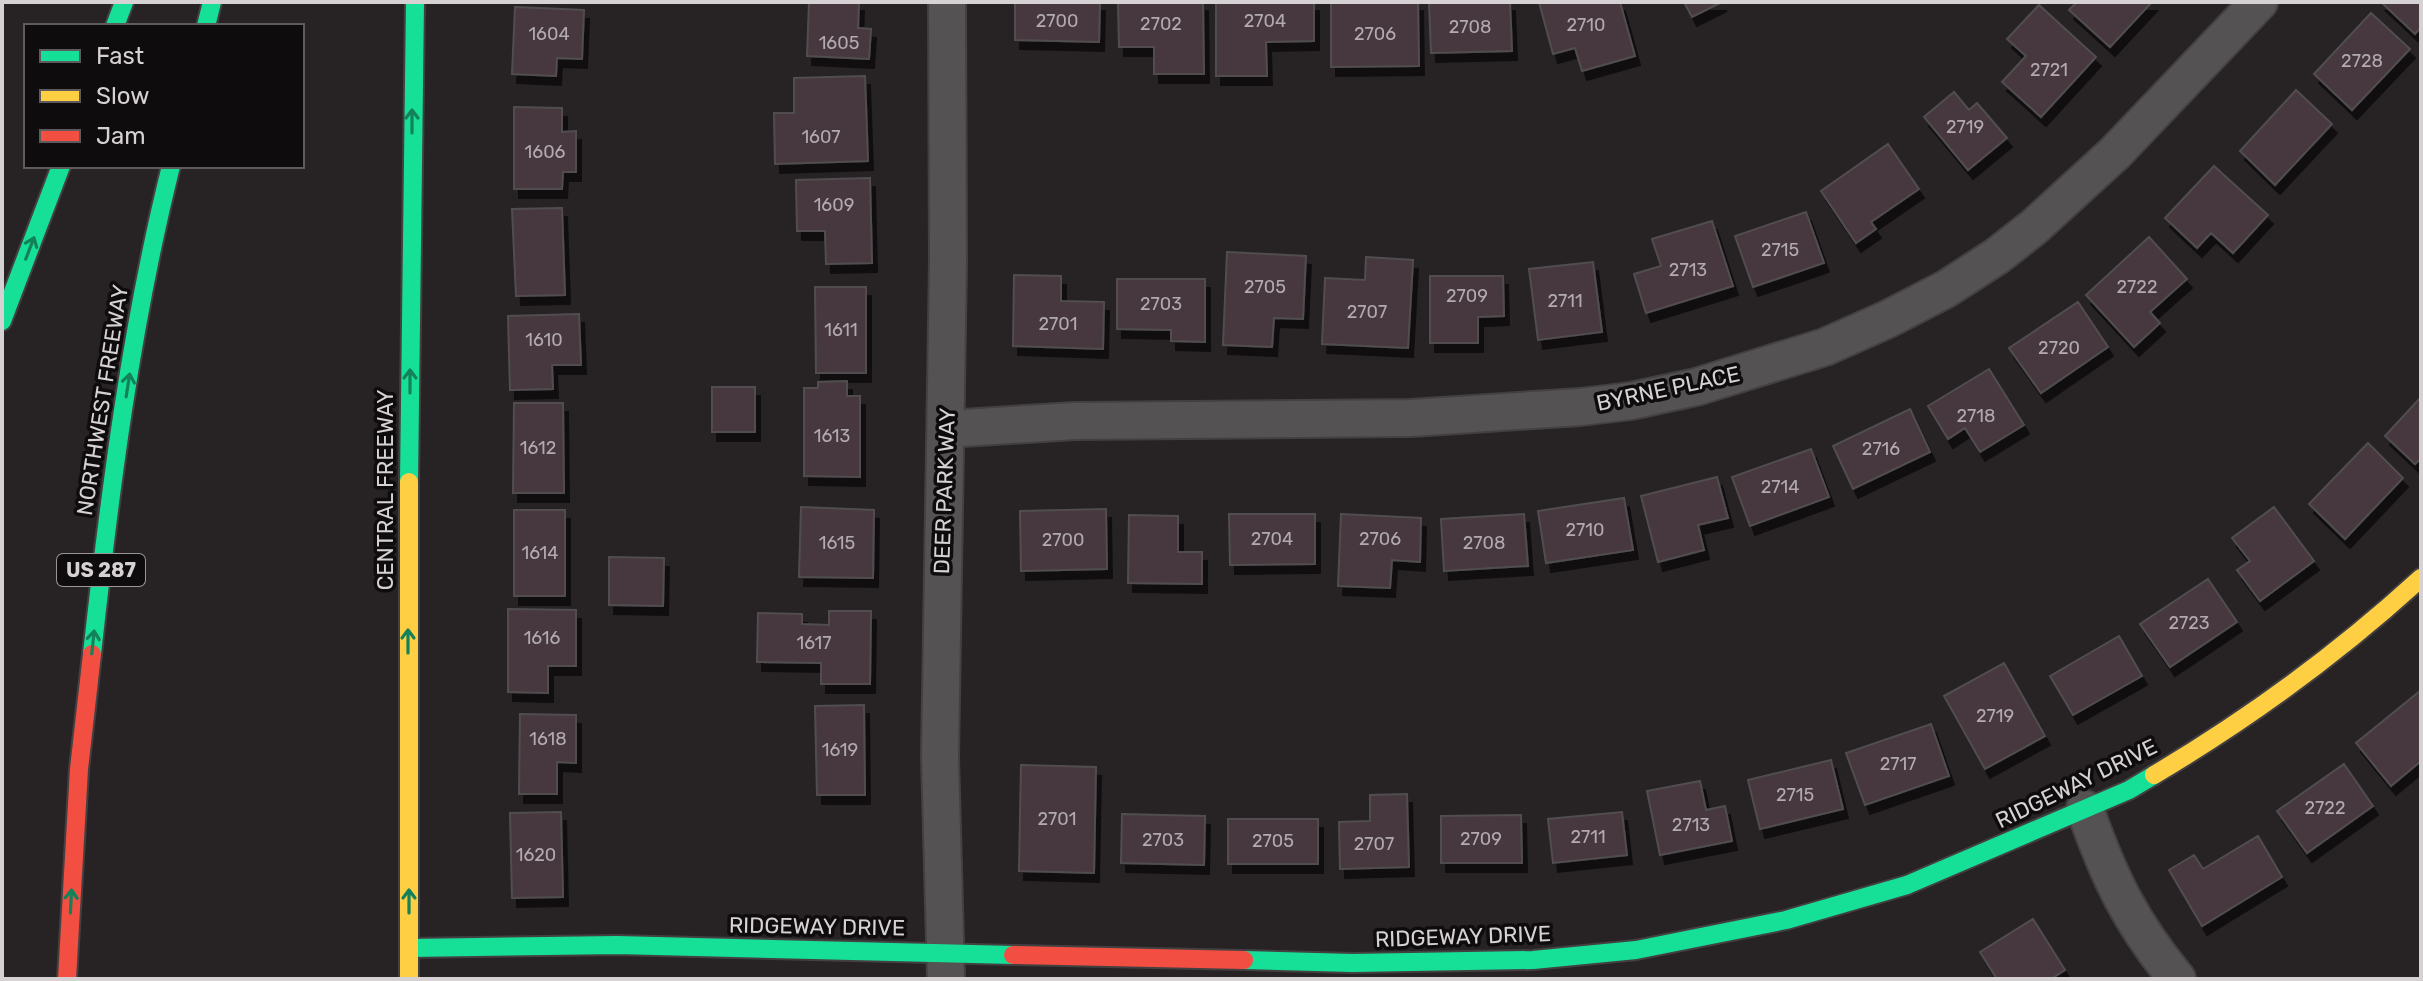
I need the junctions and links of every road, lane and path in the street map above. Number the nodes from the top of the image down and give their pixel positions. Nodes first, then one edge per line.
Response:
1 (124, 2) edge
2 (212, 2) edge
3 (415, 2) edge
4 (947, 2) edge
5 (2259, 2) edge
6 (116, 24) edge
7 (206, 24) edge
8 (60, 168) edge
9 (170, 168) edge
10 (2, 321) edge
11 (947, 429) junction
12 (2421, 578) edge
13 (2085, 809) junction
14 (409, 948) junction
15 (946, 966) edge
16 (67, 979) edge
17 (409, 979) edge
18 (2177, 979) edge

1 - 6 main road
2 - 7 main road
14 -> 3 main road, CENTRAL FREEWAY
4 - 11 street, DEER PARK WAY
5 - 11 street, BYRNE PLACE
10 -> 8 main road
16 -> 9 main road, NORTHWEST FREEWAY / US 287
11 - 15 street, DEER PARK WAY
12 - 13 main road, RIDGEWAY DRIVE
13 - 15 main road, RIDGEWAY DRIVE
13 - 18 street
14 - 15 main road, RIDGEWAY DRIVE
14 - 17 main road, CENTRAL FREEWAY

